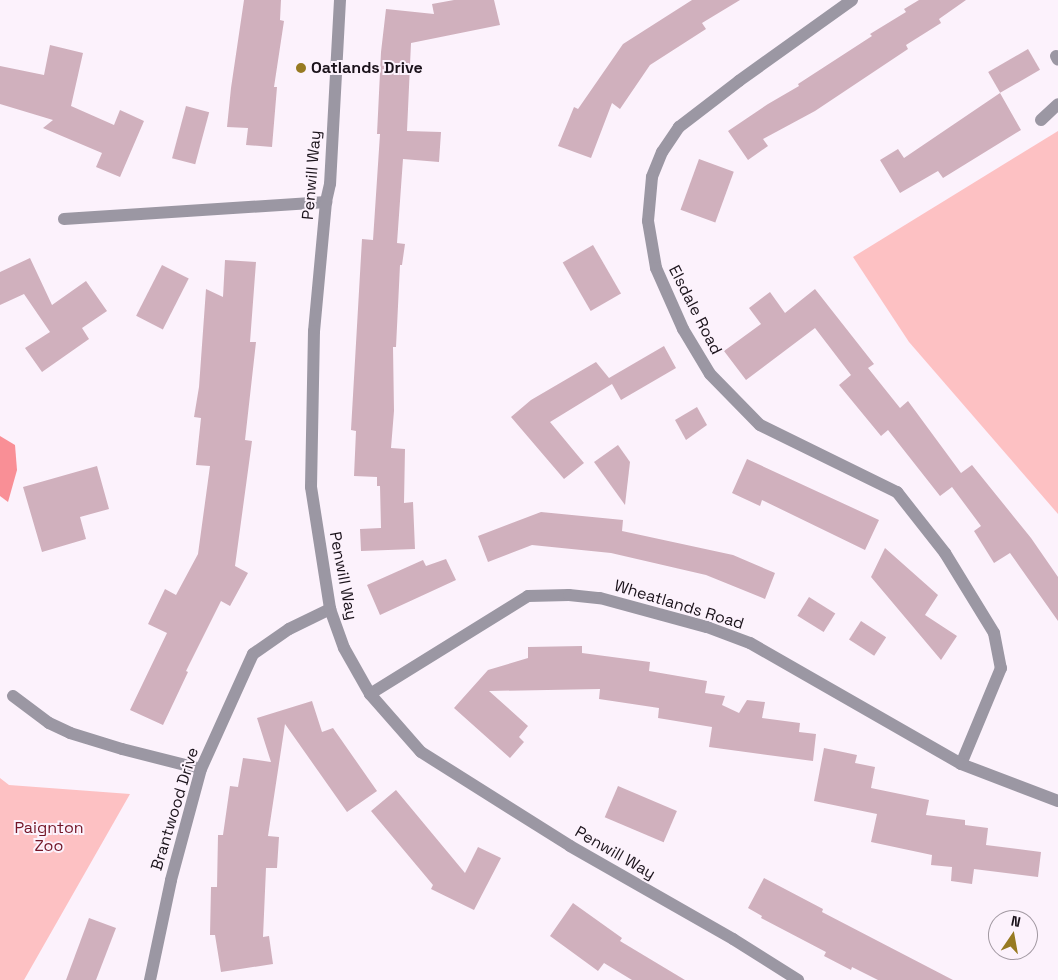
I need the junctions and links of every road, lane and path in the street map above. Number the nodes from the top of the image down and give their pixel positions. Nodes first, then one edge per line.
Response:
1 (340, 0) edge
2 (852, 0) edge
3 (1058, 104) edge
4 (1041, 120) dead end
5 (326, 202) junction
6 (64, 219) dead end
7 (330, 609) junction
8 (370, 694) junction
9 (13, 696) dead end
10 (961, 764) junction
11 (201, 769) junction
12 (1058, 801) edge
13 (150, 980) edge
14 (798, 980) edge

1 - 5 street, Penwill Way
2 - 10 street, Elsdale Road
3 - 4 street
5 - 6 street
5 - 7 street, Penwill Way
7 - 8 street, Penwill Way
7 - 11 street, Brantwood Drive
8 - 10 street, Wheatlands Road
8 - 14 street, Penwill Way
9 - 11 street
10 - 12 street, Wheatlands Road
11 - 13 street, Brantwood Drive

